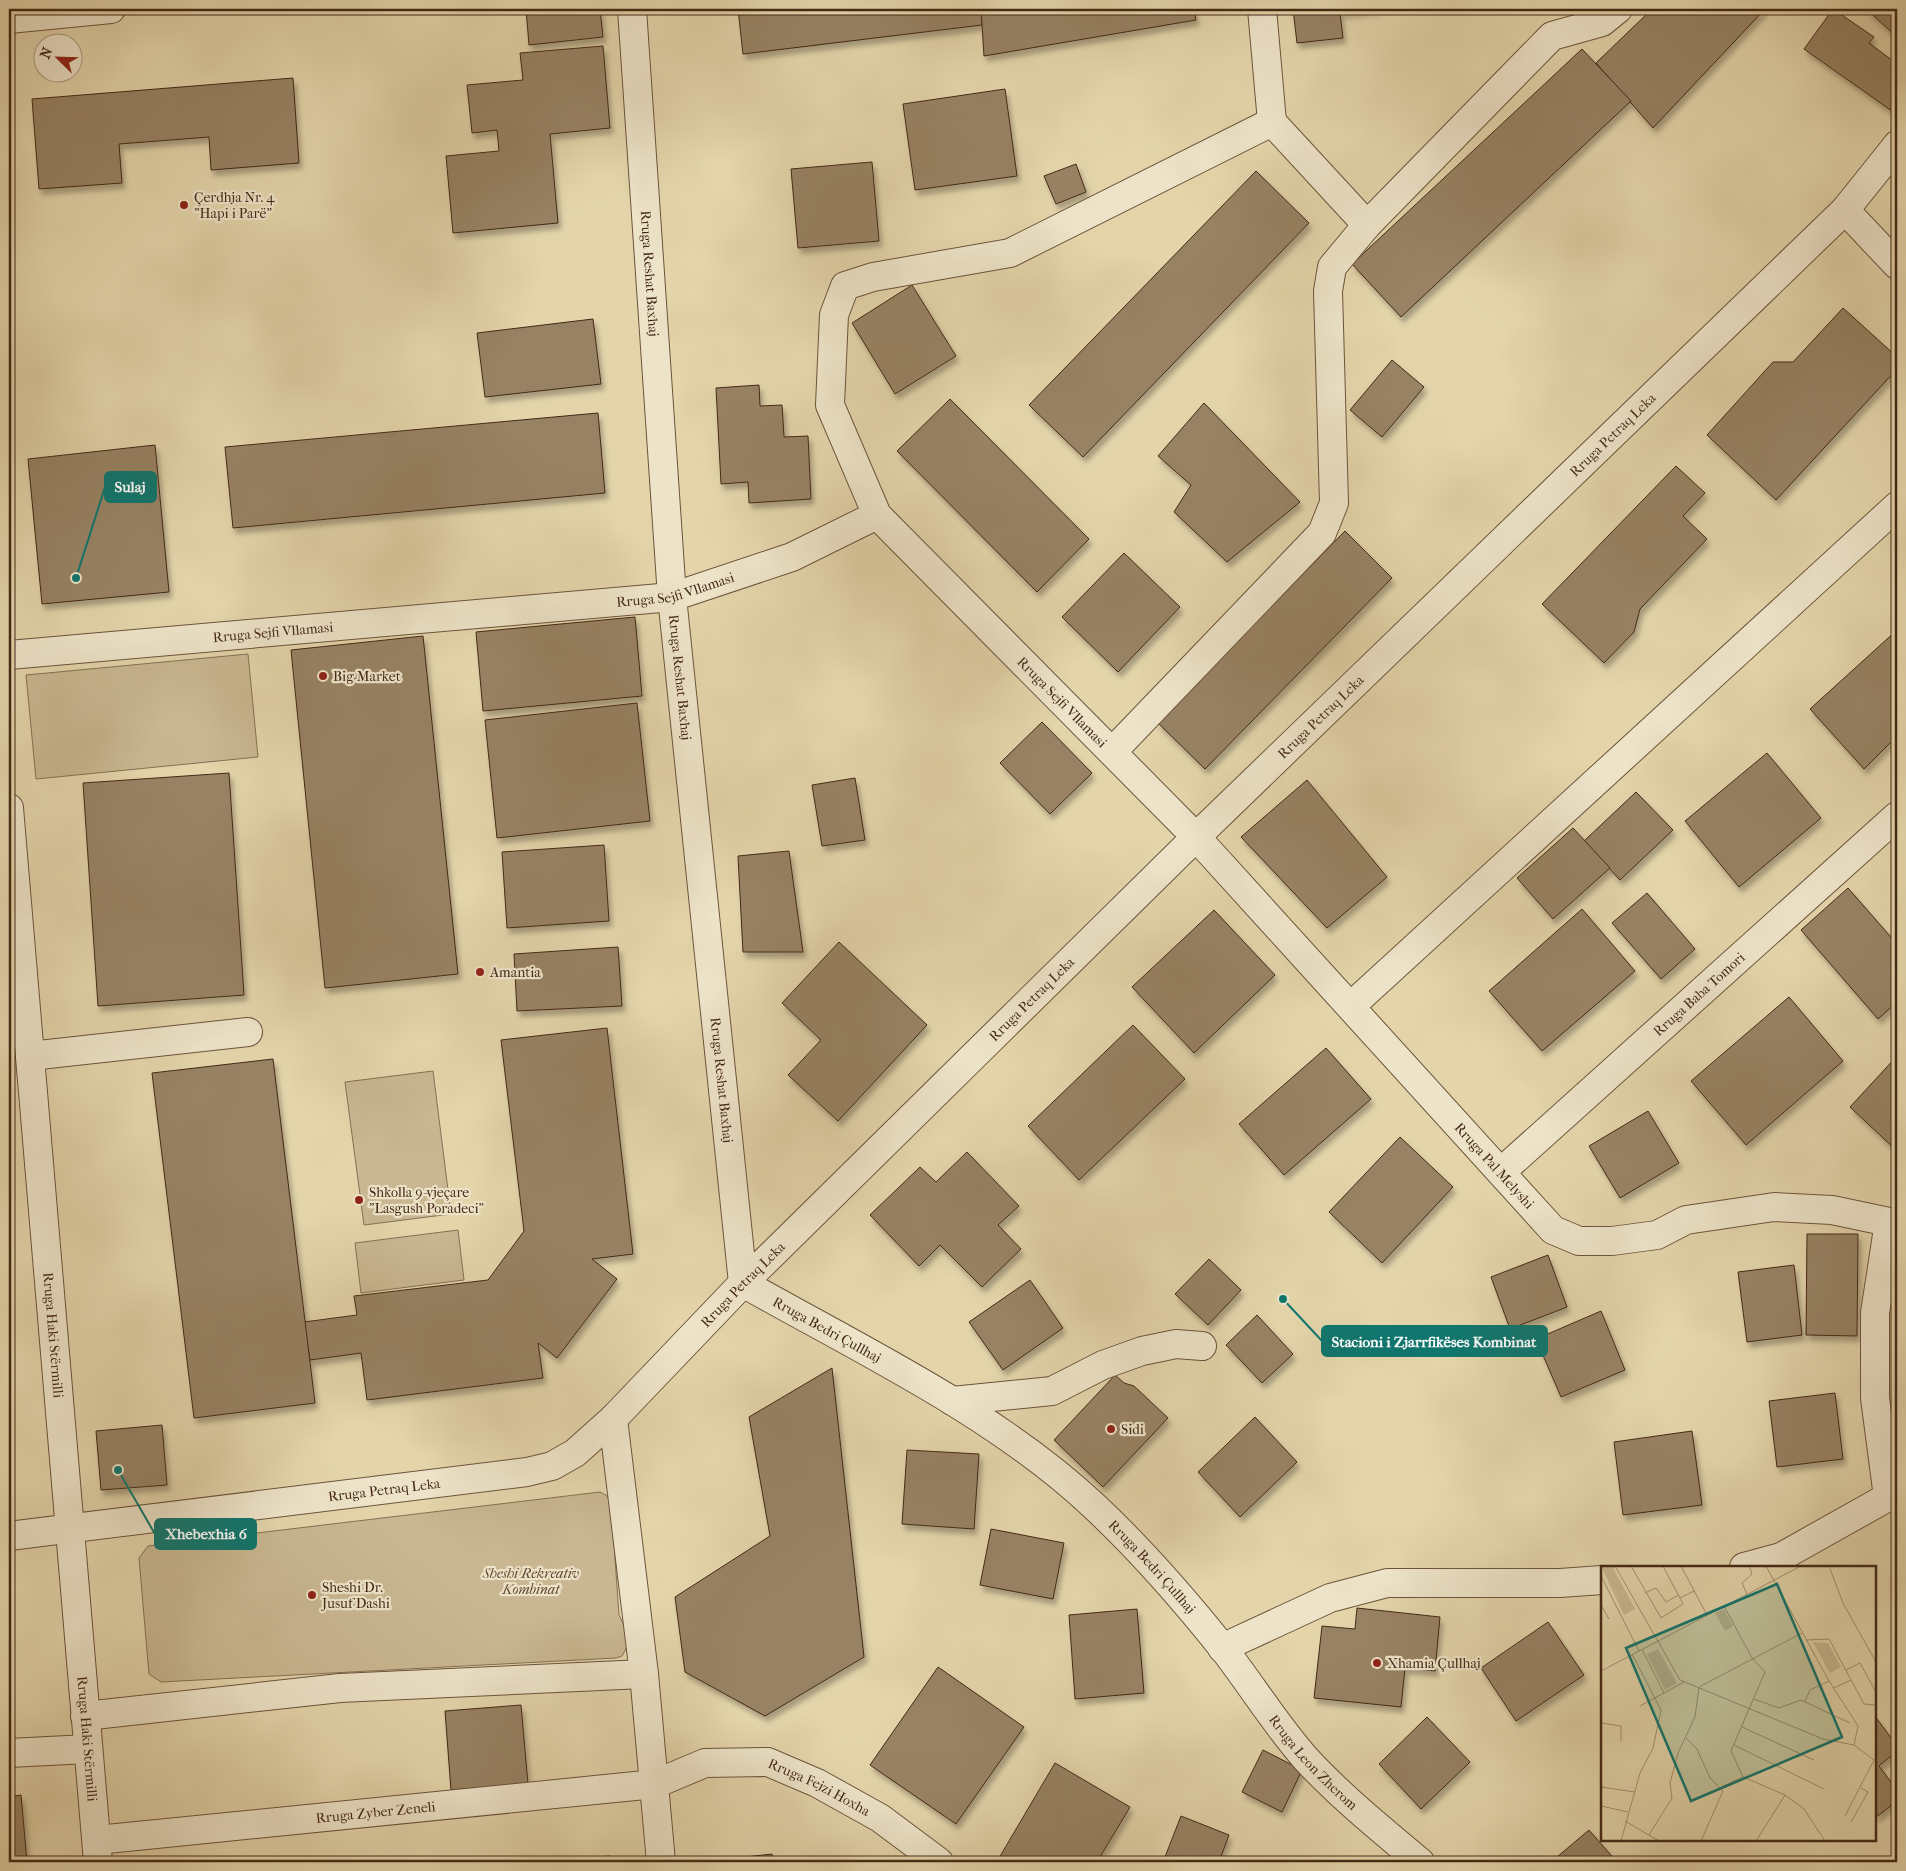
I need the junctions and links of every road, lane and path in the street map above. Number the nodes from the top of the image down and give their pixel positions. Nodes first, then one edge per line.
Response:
1 (111, 9) edge
2 (632, 9) edge
3 (1262, 9) edge
4 (1618, 9) edge
5 (9, 19) edge
6 (1272, 122) junction
7 (1897, 145) edge
8 (1845, 210) junction
9 (1367, 225) junction
10 (1897, 265) edge
11 (1897, 506) edge
12 (876, 515) junction
13 (672, 597) junction
14 (9, 655) edge
15 (1113, 751) junction
16 (9, 808) edge
17 (1897, 816) edge
18 (1196, 837) junction
19 (12, 872) edge
20 (1351, 1006) junction
21 (248, 1032) dead end
22 (30, 1056) junction
23 (1501, 1172) junction
24 (1893, 1217) edge
25 (743, 1284) junction
26 (1202, 1346) dead end
27 (952, 1401) junction
28 (613, 1419) junction
29 (1892, 1496) edge
30 (69, 1529) junction
31 (9, 1536) edge
32 (1747, 1566) edge
33 (1601, 1580) edge
34 (1222, 1648) junction
35 (644, 1674) junction
36 (85, 1716) junction
37 (88, 1749) junction
38 (9, 1753) edge
39 (655, 1784) junction
40 (98, 1851) edge
41 (661, 1862) edge
42 (940, 1862) edge
43 (1420, 1862) edge

1 - 5 street
2 - 13 street, Rruga Reshat Baxhaj
3 - 6 street
4 - 9 street
6 - 9 street
6 - 12 street
7 - 8 street, Rruga Petraq Leka
8 - 10 street
8 - 18 street, Rruga Petraq Leka
9 - 15 street
11 - 20 street
12 - 13 street, Rruga Sejfi Vllamasi
12 - 15 street, Rruga Sejfi Vllamasi
13 - 14 street, Rruga Sejfi Vllamasi
13 - 25 street, Rruga Reshat Baxhaj
15 - 18 street, Rruga Sejfi Vllamasi
16 - 19 street, Rruga Haki Stërmilli
17 - 23 street, Rruga Baba Tomori
18 - 20 street, Rruga Pal Melyshi
18 - 25 street, Rruga Petraq Leka
19 - 22 street, Rruga Haki Stërmilli
20 - 23 street, Rruga Pal Melyshi
21 - 22 street
22 - 30 street, Rruga Haki Stërmilli
23 - 24 street, Rruga Pal Melyshi
24 - 29 street
25 - 27 street, Rruga Bedri Çullhaj
25 - 28 street, Rruga Petraq Leka
26 - 27 street
27 - 34 street, Rruga Bedri Çullhaj
28 - 30 street, Rruga Petraq Leka
28 - 35 street
29 - 32 street
30 - 31 street, Rruga Petraq Leka
30 - 36 street, Rruga Haki Stërmilli
33 - 34 street
34 - 43 street, Rruga Leon Zherom
35 - 36 street
35 - 39 street
36 - 37 street, Rruga Haki Stërmilli
37 - 38 street
37 - 40 street, Rruga Haki Stërmilli
39 - 40 street, Rruga Zyber Zeneli
39 - 41 street
39 - 42 street, Rruga Fejzi Hoxha

